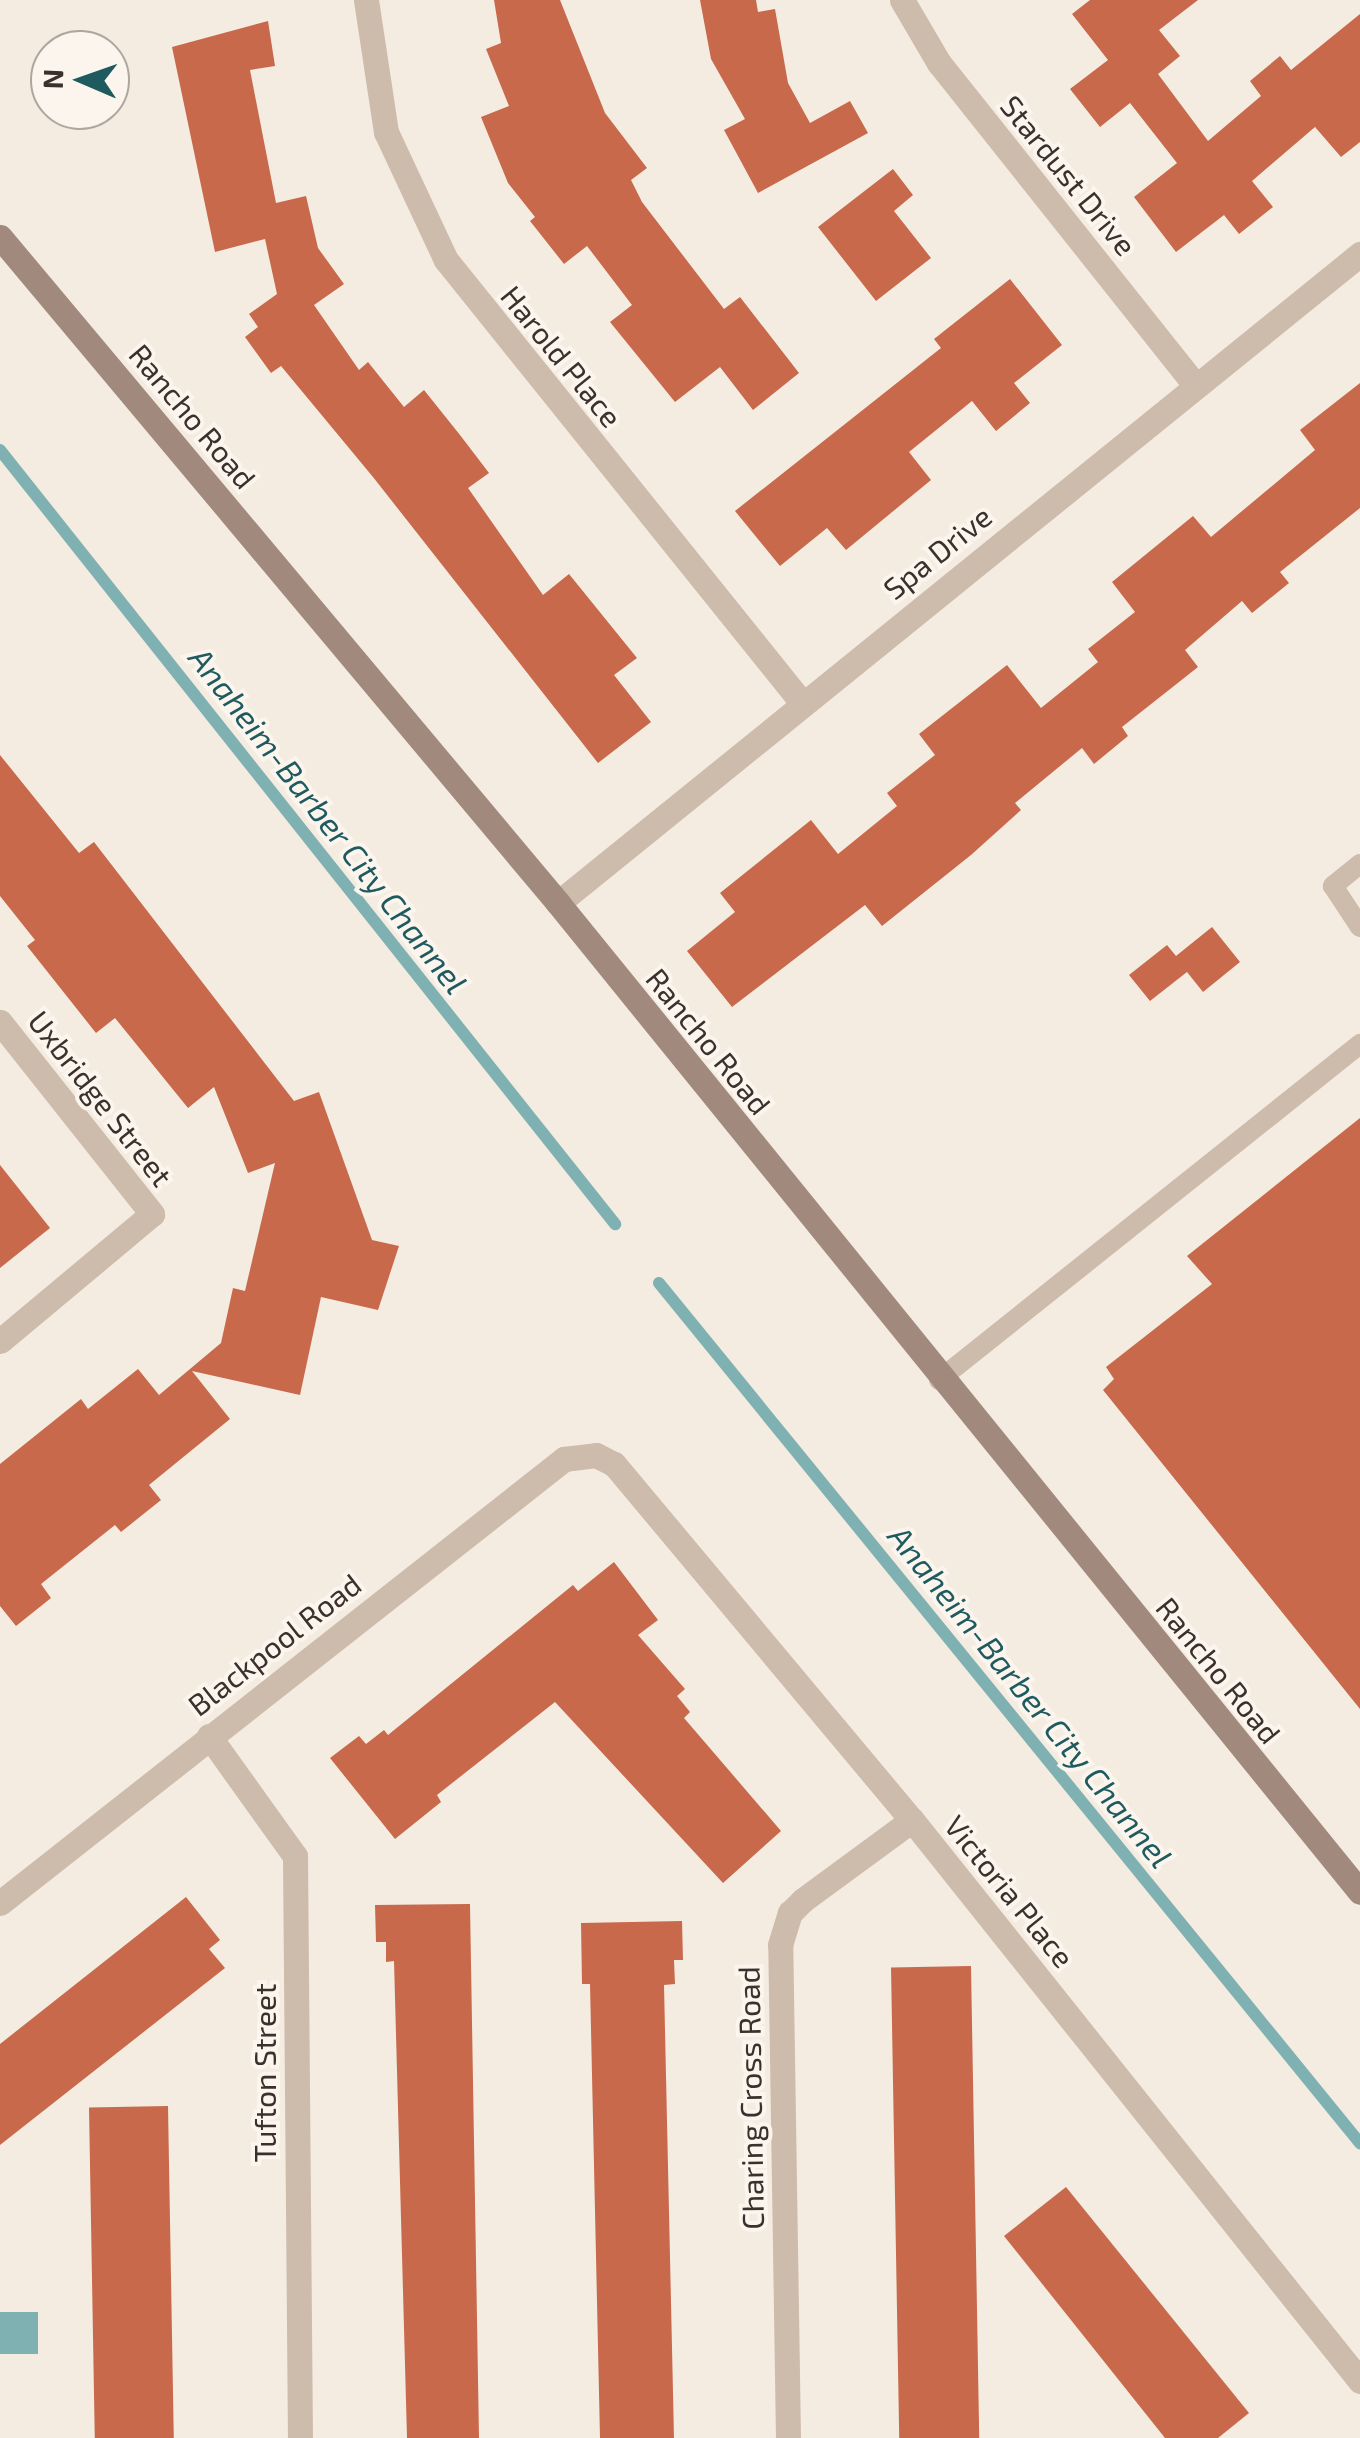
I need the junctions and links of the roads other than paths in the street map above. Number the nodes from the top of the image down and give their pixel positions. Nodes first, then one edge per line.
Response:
1 (366, 0) edge
2 (902, 0) edge
3 (0, 236) edge
4 (1360, 254) edge
5 (1194, 384) junction
6 (803, 704) junction
7 (1360, 864) edge
8 (558, 903) junction
9 (1360, 927) edge
10 (0, 1022) edge
11 (1360, 1044) edge
12 (0, 1341) edge
13 (939, 1380) junction
14 (596, 1455) joint
15 (209, 1736) junction
16 (912, 1820) junction
17 (1360, 1892) edge
18 (0, 1903) edge
19 (1360, 2381) edge
20 (300, 2438) edge
21 (788, 2438) edge

1 - 6 street, Harold Place
2 - 5 street, Stardust Drive
3 - 8 street, Rancho Road
4 - 5 street, Spa Drive
5 - 6 street, Spa Drive
6 - 8 street, Spa Drive
7 - 9 lane
8 - 13 street, Rancho Road
10 - 12 street, Uxbridge Street
11 - 13 lane
13 - 17 street, Rancho Road
14 - 15 street, Blackpool Road
14 - 16 street, Victoria Place
15 - 18 street, Blackpool Road
15 - 20 street, Tufton Street
16 - 19 street, Victoria Place
16 - 21 street, Charing Cross Road

